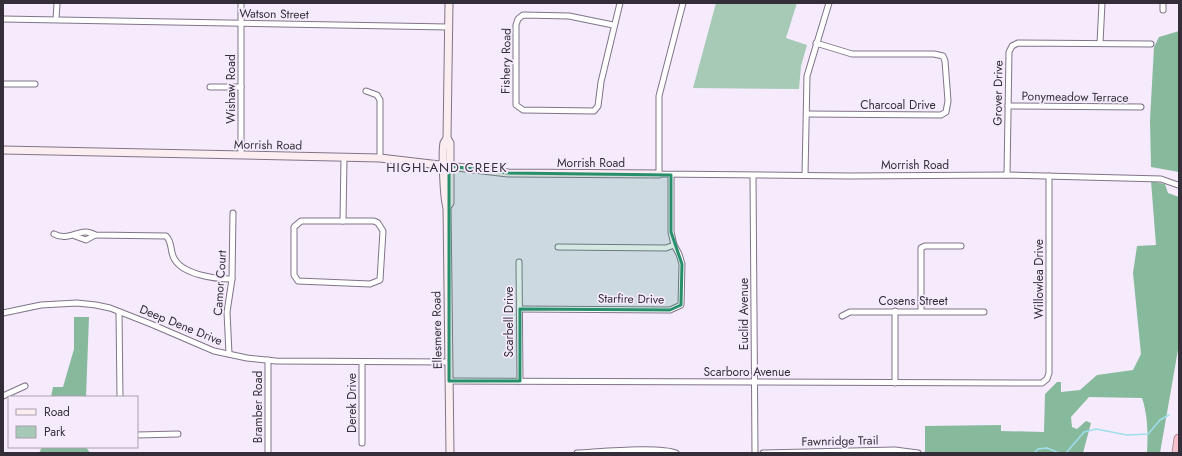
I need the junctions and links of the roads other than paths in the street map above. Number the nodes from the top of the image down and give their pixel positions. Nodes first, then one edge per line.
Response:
1 (57, 3) edge
2 (241, 3) edge
3 (449, 3) edge
4 (620, 3) edge
5 (683, 3) edge
6 (829, 3) edge
7 (1102, 3) edge
8 (1163, 3) edge
9 (1163, 10) dead end
10 (3, 18) edge
11 (56, 19) junction
12 (240, 23) junction
13 (614, 25) junction
14 (448, 27) junction
15 (816, 43) junction
16 (1100, 43) junction
17 (1151, 44) dead end
18 (3, 84) edge
19 (35, 84) dead end
20 (210, 87) dead end
21 (241, 88) junction
22 (366, 91) dead end
23 (1008, 106) junction
24 (1141, 107) dead end
25 (807, 114) junction
26 (3, 150) edge
27 (241, 155) junction
28 (344, 157) junction
29 (380, 158) junction
30 (447, 166) junction
31 (658, 174) junction
32 (671, 175) junction
33 (805, 175) junction
34 (1007, 175) junction
35 (753, 176) junction
36 (1049, 176) junction
37 (1178, 185) edge
38 (233, 213) dead end
39 (343, 221) junction
40 (54, 234) dead end
41 (95, 235) junction
42 (75, 236) junction
43 (674, 245) junction
44 (961, 246) dead end
45 (558, 247) dead end
46 (519, 262) dead end
47 (232, 279) junction
48 (520, 308) junction
49 (921, 310) junction
50 (896, 311) junction
51 (119, 312) junction
52 (984, 312) dead end
53 (3, 313) edge
54 (842, 316) dead end
55 (229, 354) junction
56 (268, 360) junction
57 (362, 362) junction
58 (449, 362) junction
59 (449, 381) junction
60 (520, 381) junction
61 (1045, 381) joint
62 (754, 382) junction
63 (895, 383) junction
64 (25, 386) dead end
65 (3, 396) edge
66 (120, 396) edge
67 (178, 434) dead end
68 (138, 435) edge
69 (1179, 439) edge
70 (362, 443) dead end
71 (840, 452) edge
72 (268, 453) edge
73 (450, 453) edge
74 (577, 453) edge
75 (676, 453) edge
76 (755, 453) edge
77 (763, 453) edge
78 (918, 453) edge
79 (1177, 453) edge

1 - 11 street
2 - 12 street, Wishaw Road
3 - 14 street, Ellesmere Road
4 - 13 street, Fishery Road
5 - 31 street
6 - 15 street
7 - 16 street
8 - 9 street
10 - 11 street, Watson Street
11 - 12 street, Watson Street
12 - 14 street, Watson Street
12 - 21 street, Wishaw Road
13 - 13 street, Fishery Road
14 - 30 street, Ellesmere Road
15 - 25 street
15 - 25 street, Charcoal Drive
16 - 17 street
16 - 23 street, Grover Drive
18 - 19 street
20 - 21 street
21 - 27 street, Wishaw Road
22 - 29 street
23 - 24 street, Ponymeadow Terrace
23 - 34 street, Grover Drive
25 - 33 street
26 - 27 street, Morrish Road
27 - 28 street, Morrish Road
28 - 29 street, Morrish Road
28 - 39 street
29 - 30 street, Morrish Road
30 - 31 street, Morrish Road
30 - 58 street, Ellesmere Road
31 - 32 street, Morrish Road
32 - 35 street, Morrish Road
32 - 43 street, Starfire Drive
33 - 34 street, Morrish Road
33 - 35 street, Morrish Road
34 - 36 street, Morrish Road
35 - 62 street, Euclid Avenue
36 - 37 street, Morrish Road
36 - 61 street, Willowlea Drive
38 - 47 street, Camor Court
39 - 39 street
40 - 42 street
41 - 42 street
41 - 42 street
41 - 47 street
43 - 45 street
43 - 48 street, Starfire Drive
44 - 49 street
46 - 48 street, Scarbell Drive
47 - 55 street, Camor Court
48 - 60 street, Scarbell Drive
49 - 50 street, Cosens Street
49 - 52 street, Cosens Street
50 - 54 street, Cosens Street
50 - 63 street
51 - 53 street, Deep Dene Drive
51 - 55 street, Deep Dene Drive
51 - 66 street
55 - 56 street, Deep Dene Drive
56 - 57 street, Deep Dene Drive
56 - 72 street, Bramber Road
57 - 58 street, Deep Dene Drive
57 - 70 street, Derek Drive
58 - 59 street, Ellesmere Road
59 - 60 street, Scarboro Avenue
59 - 73 street, Ellesmere Road
60 - 62 street, Scarboro Avenue
61 - 63 street, Scarboro Avenue
62 - 63 street, Scarboro Avenue
62 - 76 street, Euclid Avenue
64 - 65 street
67 - 68 street
69 - 79 highway
71 - 77 street, Fawnridge Trail
71 - 78 street, Fawnridge Trail
74 - 75 street

